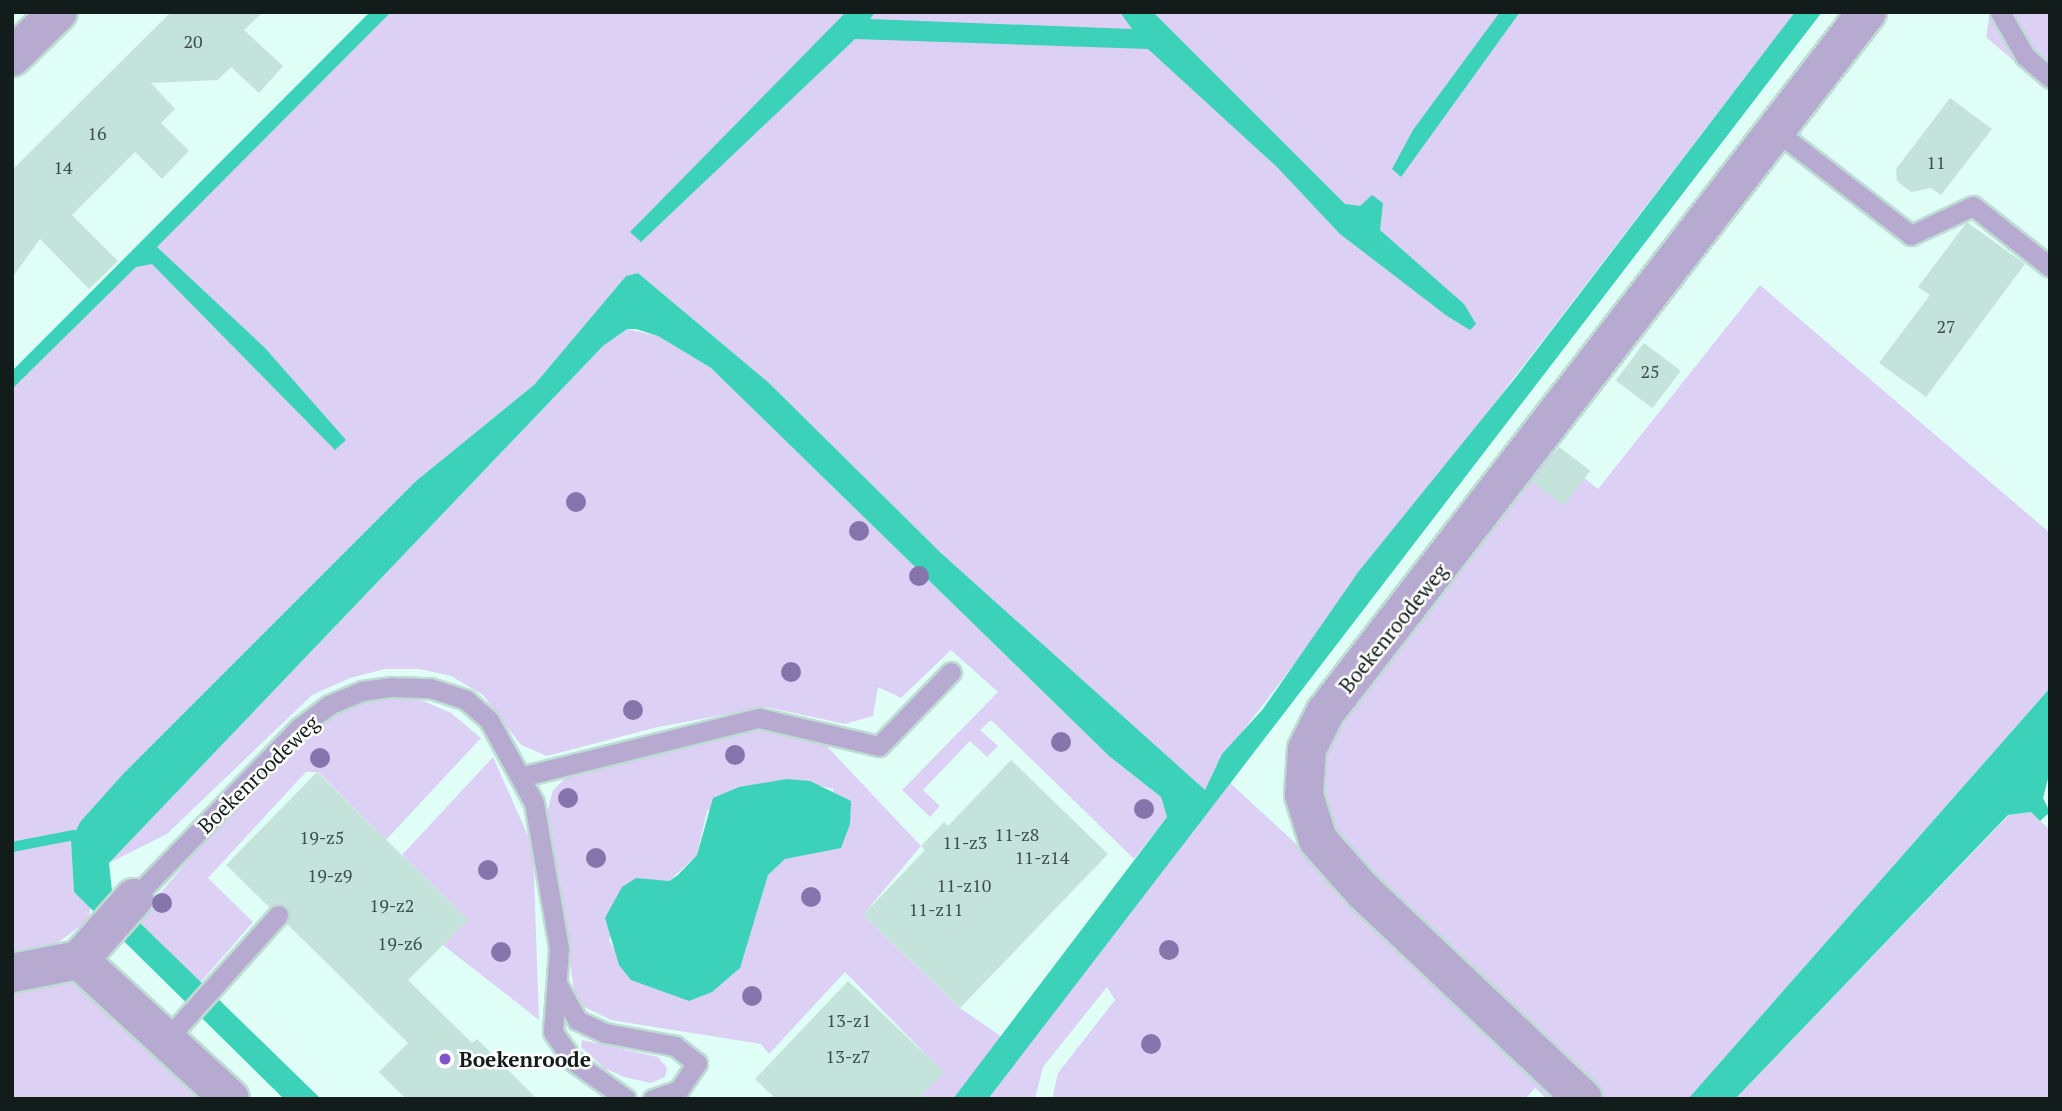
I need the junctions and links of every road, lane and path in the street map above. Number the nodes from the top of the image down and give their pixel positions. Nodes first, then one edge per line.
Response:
1 (58, 12) edge
2 (1867, 12) edge
3 (2000, 12) edge
4 (12, 57) edge
5 (2050, 78) edge
6 (1770, 136) junction
7 (2050, 267) edge
8 (951, 672) dead end
9 (524, 776) junction
10 (134, 898) joint
11 (278, 915) dead end
12 (90, 946) junction
13 (12, 973) edge
14 (559, 987) junction
15 (174, 1030) junction
16 (230, 1099) edge
17 (626, 1099) edge
18 (653, 1099) edge
19 (1583, 1099) edge

1 - 4 street
2 - 6 street, Boekenroodeweg
3 - 5 lane
6 - 7 lane
6 - 19 street, Boekenroodeweg
8 - 9 lane
9 - 10 lane, Boekenroodeweg
9 - 14 lane, Boekenroodeweg
10 - 12 street, Boekenroodeweg
11 - 15 lane
12 - 13 street
12 - 15 street
14 - 17 lane, Boekenroodeweg
14 - 18 lane, Boekenroodeweg
15 - 16 street

